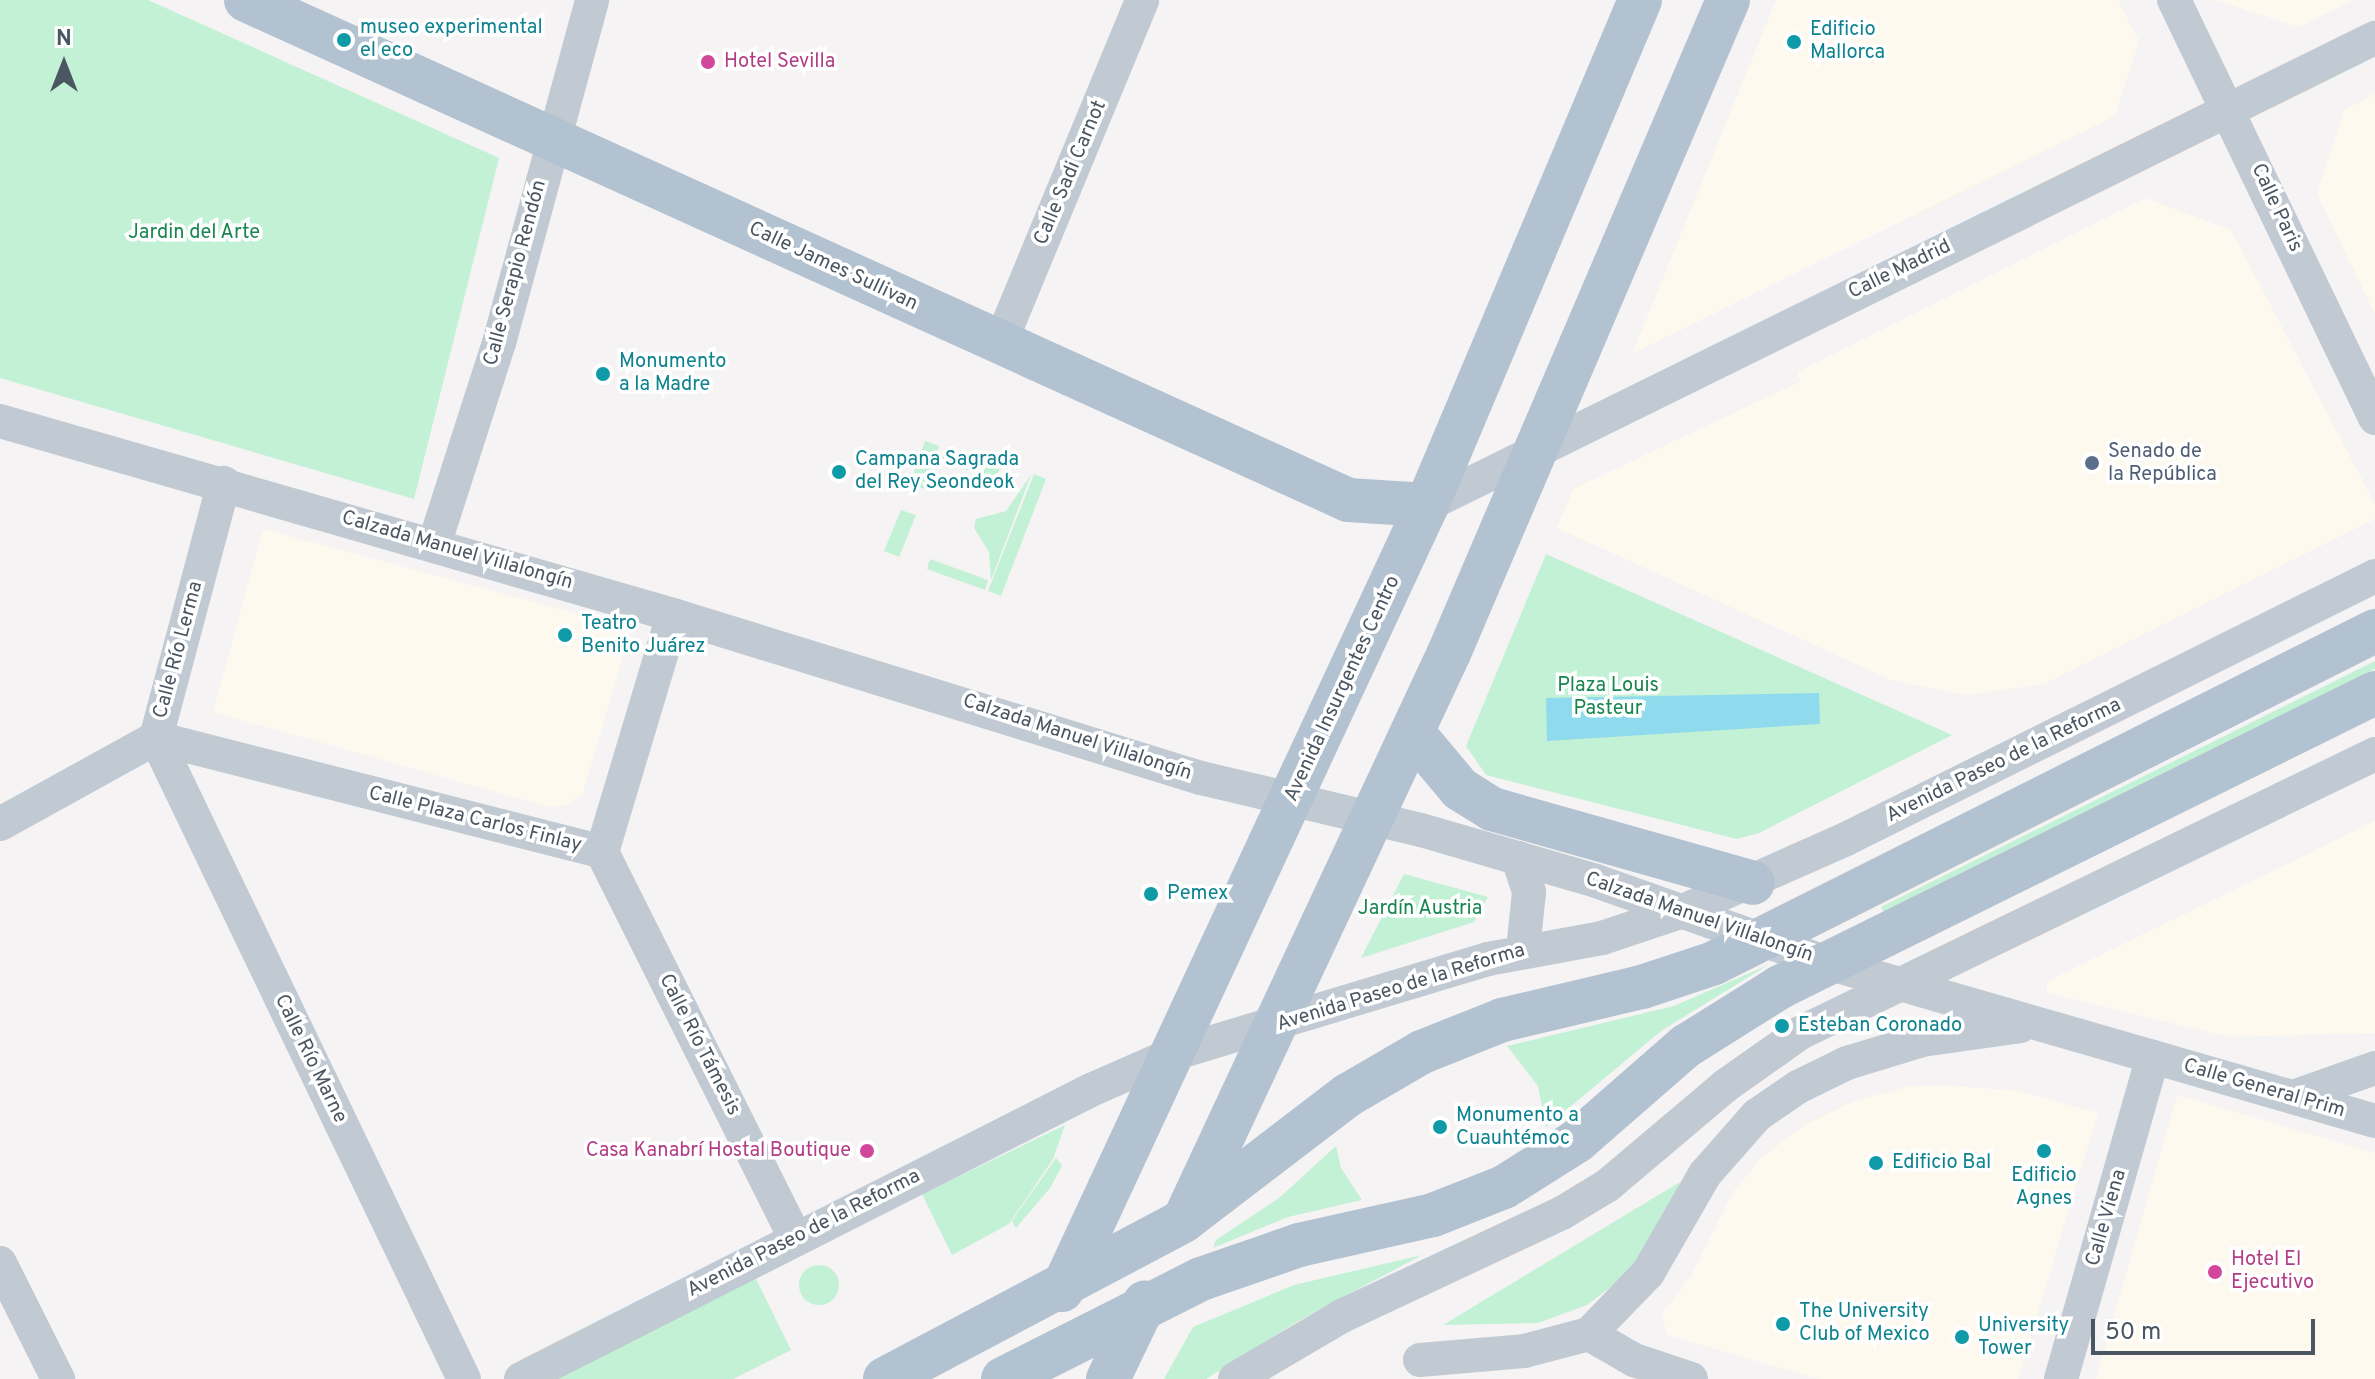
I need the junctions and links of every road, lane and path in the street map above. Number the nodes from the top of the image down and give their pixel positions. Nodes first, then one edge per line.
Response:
1 (246, 0) edge
2 (592, 0) edge
3 (1142, 0) edge
4 (1640, 0) edge
5 (1728, 0) edge
6 (2174, 0) edge
7 (2375, 38) edge
8 (2229, 110) junction
9 (550, 141) junction
10 (999, 346) junction
11 (2375, 418) edge
12 (0, 421) edge
13 (1538, 447) junction
14 (224, 483) junction
15 (1427, 505) junction
16 (434, 545) junction
17 (2375, 576) edge
18 (673, 615) junction
19 (2375, 631) edge
20 (2375, 693) edge
21 (1413, 733) junction
22 (156, 738) junction
23 (2375, 754) edge
24 (1291, 801) junction
25 (1375, 819) junction
26 (0, 824) edge
27 (602, 852) junction
28 (1518, 858) junction
29 (1753, 883) junction
30 (1683, 911) junction
31 (1763, 941) junction
32 (1523, 950) junction
33 (1827, 963) junction
34 (1896, 984) junction
35 (1277, 1024) junction
36 (2032, 1024) junction
37 (1173, 1054) junction
38 (2153, 1057) junction
39 (2375, 1068) edge
40 (2293, 1097) junction
41 (2375, 1121) edge
42 (1183, 1221) junction
43 (795, 1238) junction
44 (0, 1263) edge
45 (1064, 1284) junction
46 (1141, 1309) junction
47 (1589, 1334) junction
48 (1420, 1360) dead end
49 (1016, 1375) edge
50 (58, 1379) edge
51 (464, 1379) edge
52 (521, 1379) edge
53 (885, 1379) edge
54 (1108, 1379) edge
55 (1235, 1379) edge
56 (1691, 1379) edge
57 (2061, 1379) edge

1 - 9 main road, Calle James Sullivan
2 - 9 street, Calle Serapio Rendón
3 - 10 street, Calle Sadi Carnot
4 - 15 main road, Avenida Insurgentes Centro
5 - 13 main road
6 - 8 street, Calle Paris
7 - 8 street, Calle Madrid
8 - 11 street, Calle Paris
8 - 13 street, Calle Madrid
9 - 10 main road, Calle James Sullivan
9 - 16 street, Calle Serapio Rendón
10 - 15 main road, Calle James Sullivan
12 - 14 street, Calzada Manuel Villalongín
13 - 15 street, Calle Madrid
13 - 21 main road
14 - 16 street, Calzada Manuel Villalongín
14 - 22 street, Calle Río Lerma
15 - 24 main road, Avenida Insurgentes Centro
16 - 18 street, Calzada Manuel Villalongín
17 - 29 street, Avenida Paseo de la Reforma
18 - 24 street, Calzada Manuel Villalongín
18 - 27 street, Calle Plaza Carlos Finlay
19 - 31 main road
20 - 33 main road
21 - 25 main road
21 - 29 main road
22 - 26 street, Calle Río Lerma
22 - 27 street, Calle Plaza Carlos Finlay
22 - 51 street, Calle Río Marne
23 - 34 street
24 - 25 street, Calzada Manuel Villalongín
24 - 37 main road, Avenida Insurgentes Centro
25 - 28 street, Calzada Manuel Villalongín
25 - 35 main road
27 - 43 street, Calle Río Támesis
28 - 30 street, Calzada Manuel Villalongín
28 - 32 street
29 - 30 street, Avenida Paseo de la Reforma
30 - 31 street, Calzada Manuel Villalongín
30 - 32 street, Avenida Paseo de la Reforma
31 - 33 street, Calzada Manuel Villalongín
31 - 42 main road
32 - 35 street, Avenida Paseo de la Reforma
33 - 34 street, Calzada Manuel Villalongín
33 - 46 main road
34 - 36 street, Calzada Manuel Villalongín
34 - 55 street
35 - 37 street, Avenida Paseo de la Reforma
35 - 42 main road
36 - 38 street, Calzada Manuel Villalongín
36 - 47 street
37 - 43 street, Avenida Paseo de la Reforma
37 - 45 main road, Avenida Insurgentes Centro
38 - 40 street, Calle General Prim
38 - 57 street, Calle Viena
39 - 40 street
40 - 41 street, Calle General Prim
42 - 45 main road
42 - 46 main road
43 - 52 street, Avenida Paseo de la Reforma
44 - 50 street
45 - 49 main road, Avenida Insurgentes Centro
45 - 53 main road
46 - 49 main road
46 - 54 main road
47 - 48 street
47 - 56 street

